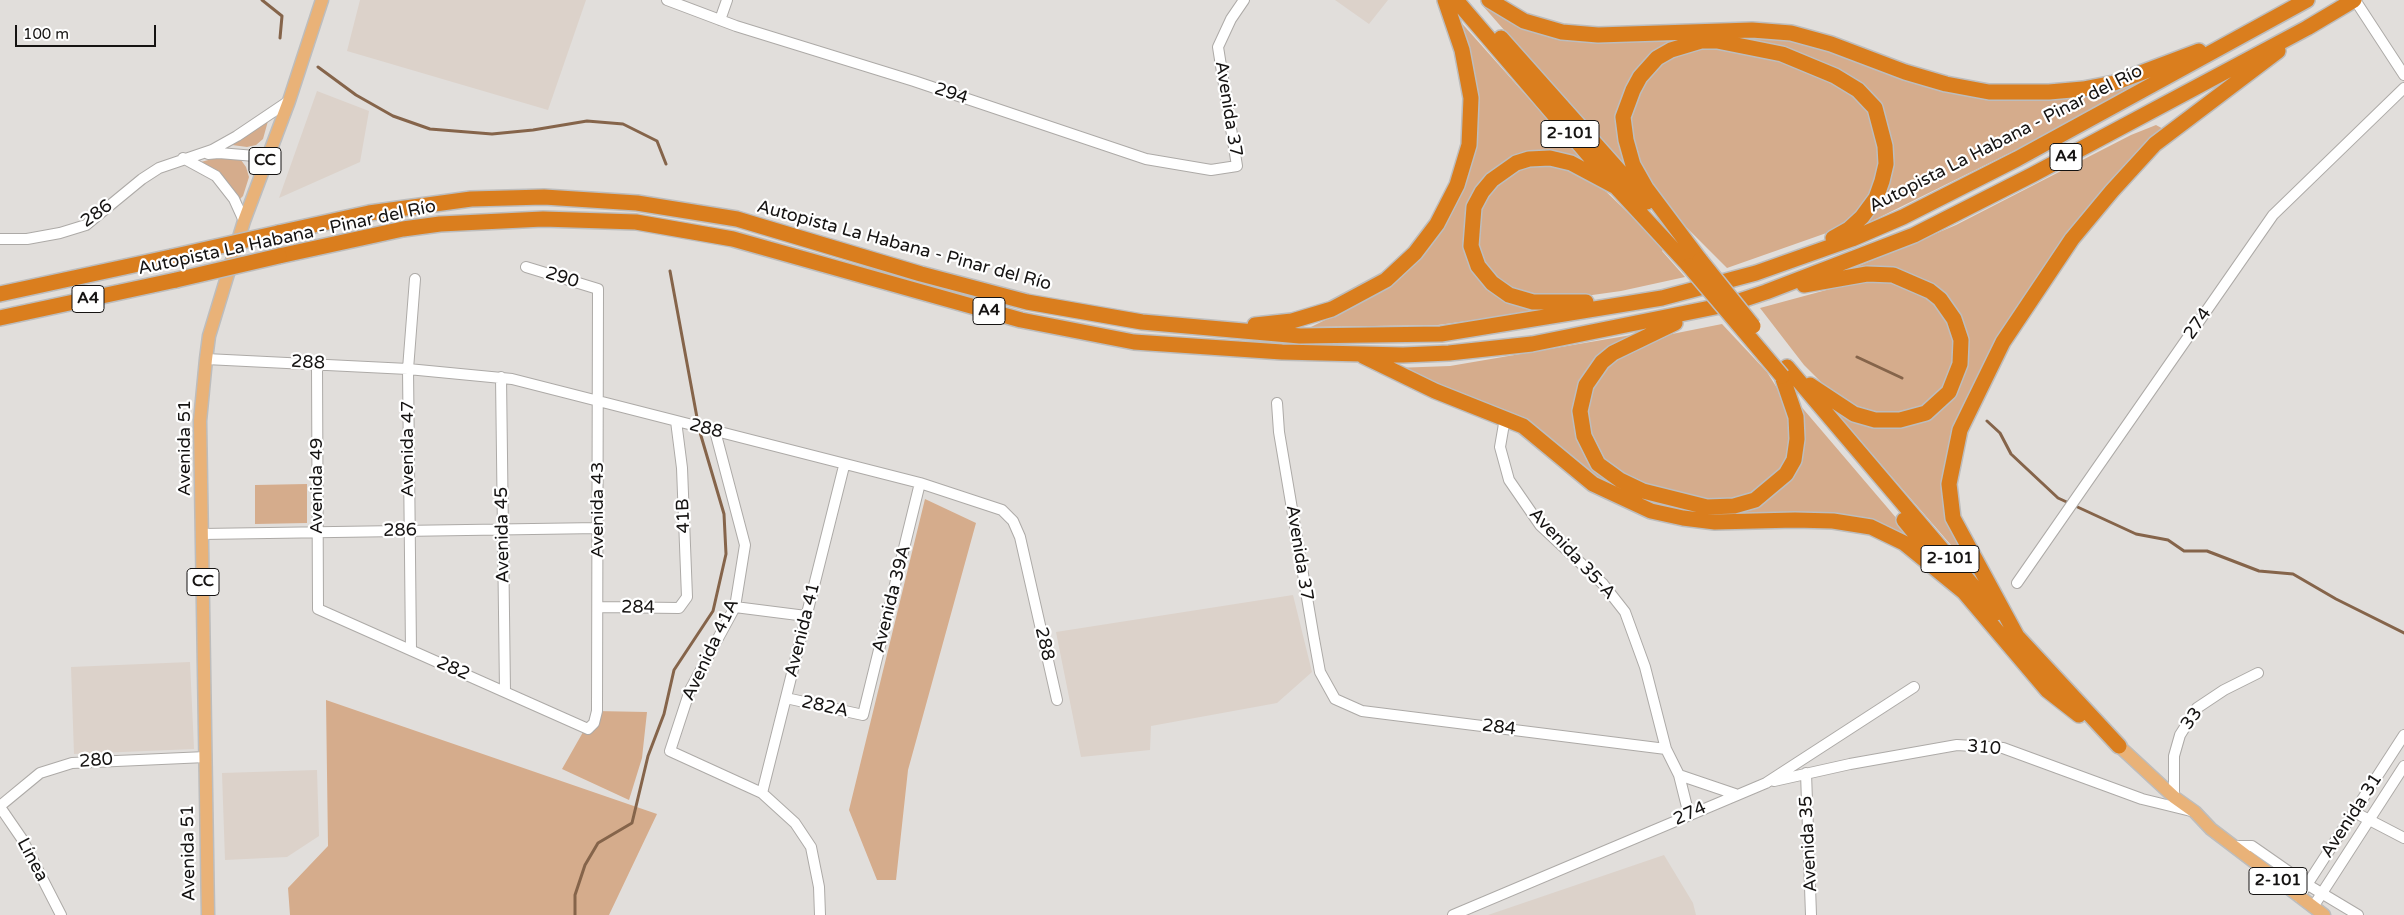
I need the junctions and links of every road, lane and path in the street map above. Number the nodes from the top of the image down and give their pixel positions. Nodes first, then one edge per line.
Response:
1 (322, 0) edge
2 (667, 0) edge
3 (727, 0) edge
4 (1244, 0) edge
5 (1445, 0) edge
6 (1456, 0) edge
7 (1468, 0) edge
8 (1489, 0) edge
9 (2307, 0) edge
10 (2355, 0) edge
11 (720, 20) junction
12 (2307, 28) junction
13 (2240, 36) junction
14 (2404, 75) edge
15 (2404, 88) edge
16 (289, 101) junction
17 (267, 157) junction
18 (183, 158) junction
19 (1237, 166) joint
20 (1616, 187) junction
21 (244, 221) junction
22 (0, 240) edge
23 (167, 258) junction
24 (1694, 263) junction
25 (526, 267) dead end
26 (1756, 273) junction
27 (415, 279) dead end
28 (173, 280) junction
29 (598, 289) joint
30 (1766, 292) junction
31 (0, 294) edge
32 (1662, 298) junction
33 (1708, 309) junction
34 (0, 318) edge
35 (1142, 322) junction
36 (1359, 354) junction
37 (206, 358) junction
38 (316, 364) junction
39 (408, 369) junction
40 (1784, 372) junction
41 (501, 377) junction
42 (598, 400) junction
43 (1276, 403) dead end
44 (1505, 418) junction
45 (676, 421) junction
46 (715, 431) junction
47 (844, 466) junction
48 (920, 483) junction
49 (599, 528) junction
50 (503, 529) junction
51 (409, 531) junction
52 (318, 532) junction
53 (202, 534) junction
54 (2017, 583) dead end
55 (1964, 592) junction
56 (598, 607) junction
57 (735, 607) junction
58 (679, 608) joint
59 (318, 609) joint
60 (806, 616) junction
61 (2019, 640) junction
62 (411, 650) junction
63 (2258, 673) dead end
64 (1914, 687) dead end
65 (505, 692) junction
66 (786, 698) junction
67 (1335, 699) joint
68 (1057, 700) dead end
69 (863, 716) joint
70 (588, 729) joint
71 (2404, 735) edge
72 (2119, 746) junction
73 (1666, 749) junction
74 (206, 757) junction
75 (2404, 766) edge
76 (1806, 773) junction
77 (1679, 775) junction
78 (1766, 783) junction
79 (762, 794) junction
80 (1735, 794) junction
81 (2174, 797) junction
82 (0, 806) edge
83 (2194, 812) junction
84 (2354, 812) junction
85 (1688, 815) junction
86 (2369, 820) junction
87 (2404, 838) edge
88 (2233, 846) junction
89 (2308, 884) junction
90 (2322, 894) junction
91 (2299, 897) junction
92 (2313, 908) junction
93 (61, 915) edge
94 (208, 915) edge
95 (820, 915) edge
96 (1453, 915) edge
97 (1812, 915) edge
98 (2324, 915) edge
99 (2358, 915) edge

1 - 16 main road, Avenida 51 / CC
2 - 11 street, 294
3 - 11 street
4 - 19 street, Avenida 37
5 - 35 highway
6 - 20 highway, 2-101
7 - 24 highway, 2-101
8 - 13 highway
9 - 13 highway, Autopista La Habana - Pinar del Río / A4
10 - 12 highway, Autopista La Habana - Pinar del Río / A4
10 - 14 street
11 - 19 street, 294
12 - 30 highway, Autopista La Habana - Pinar del Río / A4
12 - 61 highway
13 - 26 highway, Autopista La Habana - Pinar del Río / A4
15 - 54 street, 274
16 - 17 main road, Avenida 51 / CC
16 - 18 street
17 - 18 street
17 - 21 main road, Avenida 51 / CC
18 - 21 street
18 - 22 street, 286
20 - 24 highway, 2-101
20 - 32 highway
21 - 37 main road, Avenida 51 / CC
23 - 28 highway
23 - 31 highway, Autopista La Habana - Pinar del Río / A4
23 - 35 highway, Autopista La Habana - Pinar del Río / A4, bridge
24 - 26 highway
24 - 40 highway, 2-101, bridge
25 - 29 street, 290
26 - 32 highway, Autopista La Habana - Pinar del Río / A4
27 - 39 street, Avenida 47
28 - 34 highway, Autopista La Habana - Pinar del Río / A4
28 - 36 highway, Autopista La Habana - Pinar del Río / A4, bridge
29 - 42 street, Avenida 43
30 - 33 highway, Autopista La Habana - Pinar del Río / A4
30 - 40 highway
32 - 35 highway, Autopista La Habana - Pinar del Río / A4
33 - 36 highway, Autopista La Habana - Pinar del Río / A4
33 - 40 highway
36 - 44 highway
37 - 38 street, 288
37 - 53 main road, Avenida 51 / CC
38 - 39 street, 288
38 - 52 street, Avenida 49
39 - 41 street, 288
39 - 51 street, Avenida 47
40 - 55 highway, 2-101
40 - 61 highway, 2-101
41 - 42 street, 288
41 - 50 street, Avenida 45
42 - 45 street, 288
42 - 49 street, Avenida 43
43 - 67 street, Avenida 37
44 - 55 highway
44 - 73 street, Avenida 35-A
45 - 46 street, 288
45 - 58 street, 41B
46 - 47 street, 288
46 - 57 street, Avenida 41A
47 - 48 street, 288
47 - 60 street, Avenida 41
48 - 68 street, 288
48 - 69 street, Avenida 39A
49 - 50 street, 286
49 - 56 street, Avenida 43
50 - 51 street, 286
50 - 65 street, Avenida 45
51 - 52 street, 286
51 - 62 street, Avenida 47
52 - 53 street, 286
52 - 59 street, Avenida 49
53 - 74 main road, Avenida 51 / CC
55 - 72 highway, 2-101
56 - 58 street, 284
56 - 70 street, Avenida 43
57 - 60 street
57 - 79 street, Avenida 41A
59 - 62 street, 282
60 - 66 street, Avenida 41
61 - 72 highway, 2-101
62 - 65 street, 282
63 - 81 street, 33
64 - 78 street, 274
65 - 70 street, 282
66 - 69 street, 282A
66 - 79 street, Avenida 41
67 - 73 street, 284
71 - 84 street, Avenida 31
72 - 81 main road, 2-101
73 - 77 street, Avenida 35-A
74 - 82 street, 280
74 - 94 main road, Avenida 51 / CC
75 - 86 street, Avenida 31
76 - 78 street, 310
76 - 83 street, 310
76 - 97 street, Avenida 35
77 - 80 street
77 - 85 street, Avenida 35-A
78 - 80 street, 274
79 - 95 street
80 - 85 street, 274
81 - 83 main road, 2-101
82 - 93 street, Línea
83 - 88 main road, 2-101
84 - 86 street
84 - 89 street, Avenida 31
85 - 96 street, 274
86 - 87 street
86 - 90 street, Avenida 31
88 - 89 street
88 - 91 main road, 2-101
89 - 90 street
89 - 91 street, Avenida 31
90 - 92 street, Avenida 31
90 - 99 street
91 - 92 main road, 2-101
92 - 98 main road, 2-101

